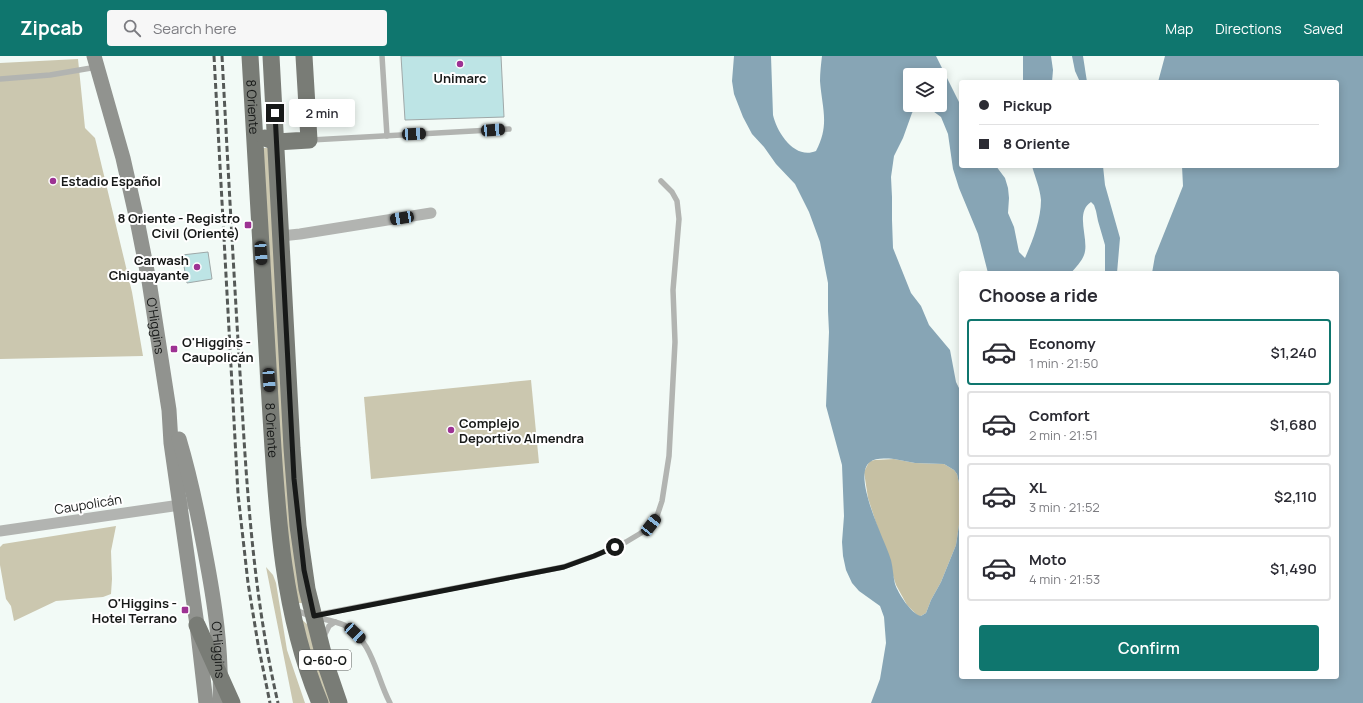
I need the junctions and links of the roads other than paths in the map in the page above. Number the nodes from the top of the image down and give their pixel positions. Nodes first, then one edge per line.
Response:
1 (250, 56) edge
2 (271, 56) edge
3 (304, 56) edge
4 (382, 56) edge
5 (96, 62) edge
6 (0, 79) edge
7 (254, 126) junction
8 (509, 128) dead end
9 (387, 136) junction
10 (309, 140) junction
11 (276, 142) junction
12 (661, 181) dead end
13 (431, 213) dead end
14 (281, 236) junction
15 (169, 410) junction
16 (196, 503) junction
17 (181, 505) junction
18 (0, 532) edge
19 (291, 604) junction
20 (314, 616) junction
21 (335, 622) junction
22 (197, 625) junction
23 (321, 644) junction
24 (221, 677) junction
25 (206, 703) edge
26 (220, 703) edge
27 (232, 703) edge
28 (319, 703) edge
29 (339, 703) edge
30 (390, 703) edge

1 - 7 main road, 8 Oriente / Q-60-O
2 - 11 main road, 8 Oriente / Q-60-O
3 - 10 main road
4 - 9 lane
5 - 6 lane
5 - 15 main road, O'Higgins
7 - 11 main road
7 - 19 main road, 8 Oriente / Q-60-O
8 - 9 lane
9 - 10 lane
10 - 11 main road
11 - 14 main road, 8 Oriente / Q-60-O
12 - 20 lane
13 - 14 street
14 - 20 main road, 8 Oriente / Q-60-O
15 - 16 main road, O'Higgins
15 - 17 main road, O'Higgins
16 - 17 street, Caupolicán
16 - 24 main road, O'Higgins
17 - 18 street, Caupolicán
17 - 22 main road, O'Higgins
19 - 20 lane
19 - 28 main road, 8 Oriente / Q-60-O
20 - 21 lane
20 - 23 main road, 8 Oriente / Q-60-O
21 - 23 lane
21 - 30 lane
22 - 24 main road
22 - 25 main road, O'Higgins
23 - 29 main road, 8 Oriente / Q-60-O
24 - 26 main road, O'Higgins
24 - 27 main road

